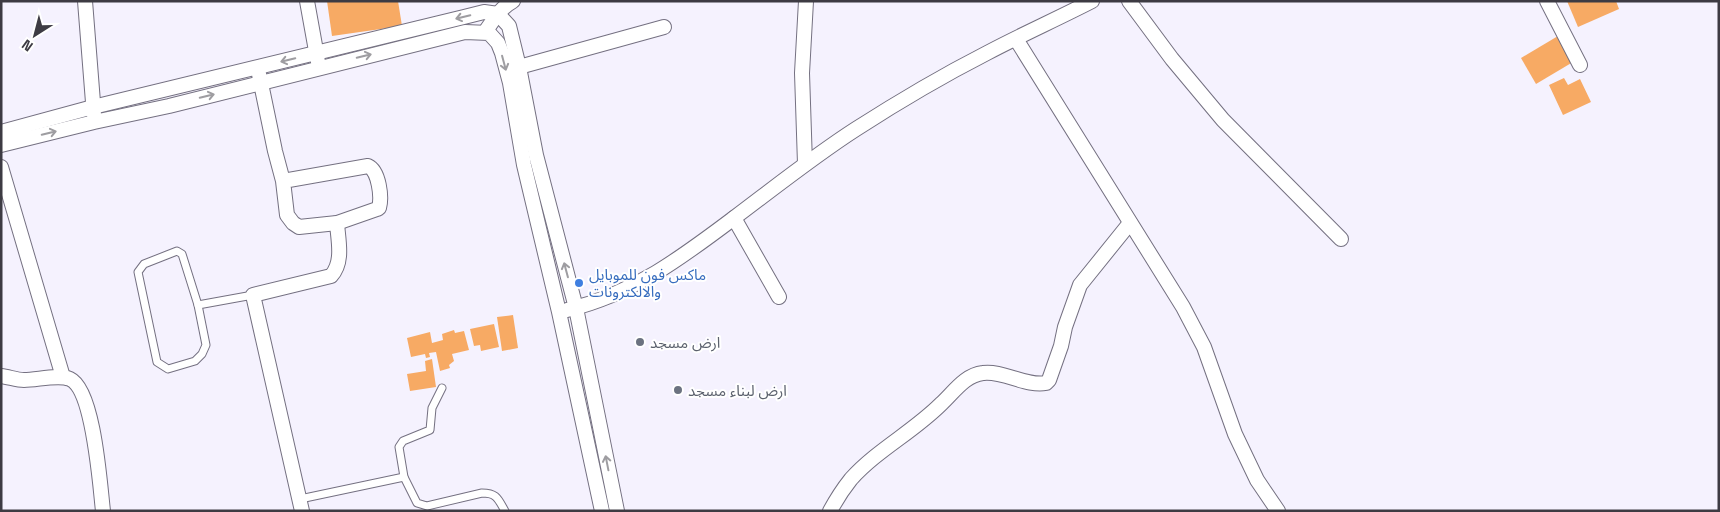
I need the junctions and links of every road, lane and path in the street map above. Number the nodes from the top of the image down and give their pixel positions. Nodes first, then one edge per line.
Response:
1 (85, 1) edge
2 (307, 1) edge
3 (513, 1) edge
4 (806, 1) edge
5 (1092, 1) edge
6 (1129, 1) edge
7 (1547, 1) edge
8 (496, 8) edge
9 (664, 27) dead end
10 (486, 32) junction
11 (1016, 39) junction
12 (318, 60) junction
13 (1580, 65) dead end
14 (519, 67) junction
15 (257, 68) junction
16 (261, 82) junction
17 (93, 107) junction
18 (94, 122) junction
19 (1, 132) edge
20 (1, 145) edge
21 (805, 164) junction
22 (1, 167) edge
23 (283, 181) junction
24 (734, 218) junction
25 (337, 223) junction
26 (1130, 223) junction
27 (1341, 238) dead end
28 (253, 294) junction
29 (779, 297) dead end
30 (198, 305) junction
31 (576, 308) junction
32 (559, 312) junction
33 (1, 376) edge
34 (63, 377) junction
35 (442, 388) dead end
36 (404, 477) junction
37 (301, 505) edge
38 (1273, 509) edge
39 (103, 511) edge
40 (505, 511) edge
41 (602, 511) edge
42 (617, 511) edge
43 (830, 511) edge

1 - 17 street
2 - 12 street
3 - 8 street
4 - 21 street
5 - 11 street
6 - 27 street
7 - 13 street
8 - 10 street
8 -> 12 street
8 - 14 street
9 - 14 street
12 -> 10 street
10 -> 32 street
11 - 21 street
11 - 26 street
12 -> 15 street
12 - 16 street
31 -> 14 street
15 - 16 street
15 - 17 street
18 -> 16 street
16 - 23 street
17 - 18 street
17 - 19 street
20 -> 18 street
21 - 24 street
22 - 34 street
23 - 25 street
23 - 25 street
24 - 29 street
24 - 31 street
25 - 28 street
26 - 38 street
26 - 43 street
28 - 30 lane
28 - 37 street
30 - 30 lane
31 - 32 street
42 -> 31 street
32 - 41 street
33 - 34 street
34 - 39 street
35 - 36 lane
36 - 37 lane
36 - 40 lane

